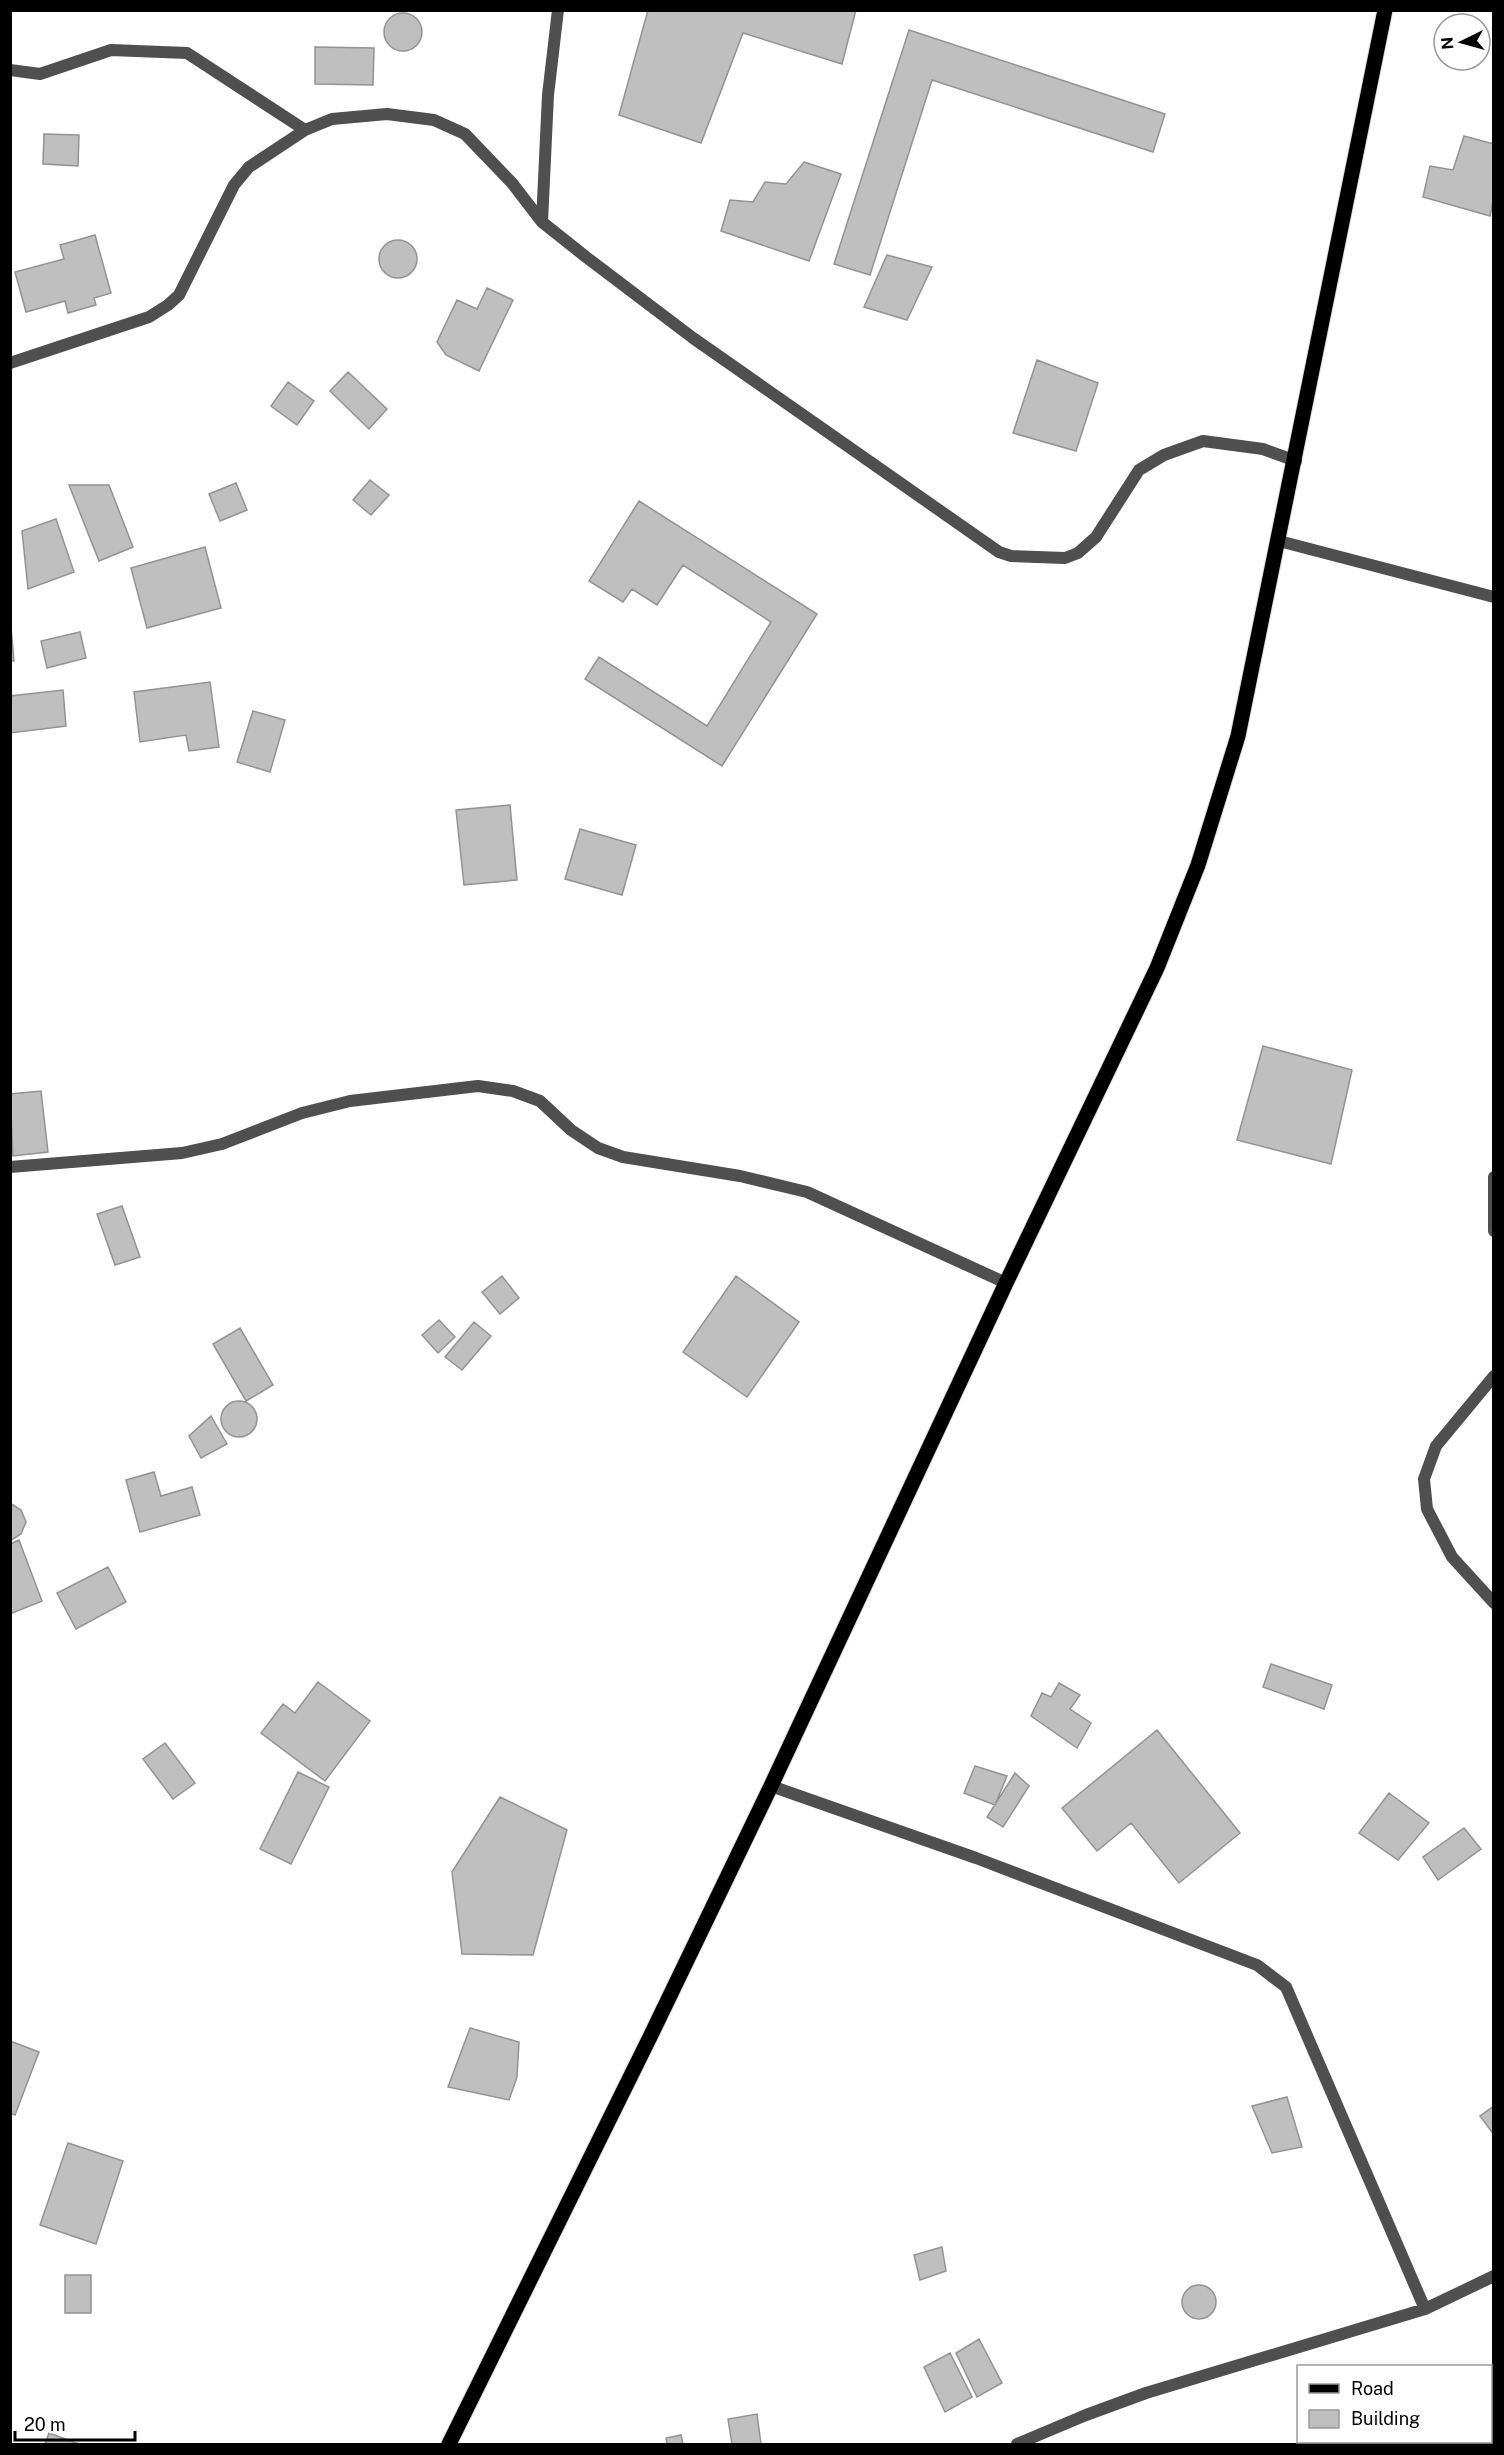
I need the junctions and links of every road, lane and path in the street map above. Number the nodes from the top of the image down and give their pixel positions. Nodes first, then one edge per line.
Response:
1 (558, 10) edge
2 (1385, 10) edge
3 (10, 70) edge
4 (305, 130) junction
5 (542, 222) junction
6 (10, 363) edge
7 (1296, 461) junction
8 (1279, 541) junction
9 (1494, 597) edge
10 (10, 1167) edge
11 (1494, 1177) edge
12 (1494, 1231) edge
13 (1006, 1283) junction
14 (1494, 1377) edge
15 (1494, 1603) edge
16 (771, 1786) junction
17 (1494, 2276) edge
18 (1425, 2309) junction
19 (449, 2445) edge
20 (1017, 2445) edge

1 - 5 street
2 - 7 main road
3 - 4 street
4 - 5 street
4 - 6 street
5 - 7 street
7 - 8 main road
8 - 9 street
8 - 13 main road
10 - 13 street
11 - 12 street
13 - 16 main road
14 - 15 street
16 - 18 street
16 - 19 main road
17 - 18 street
18 - 20 street

